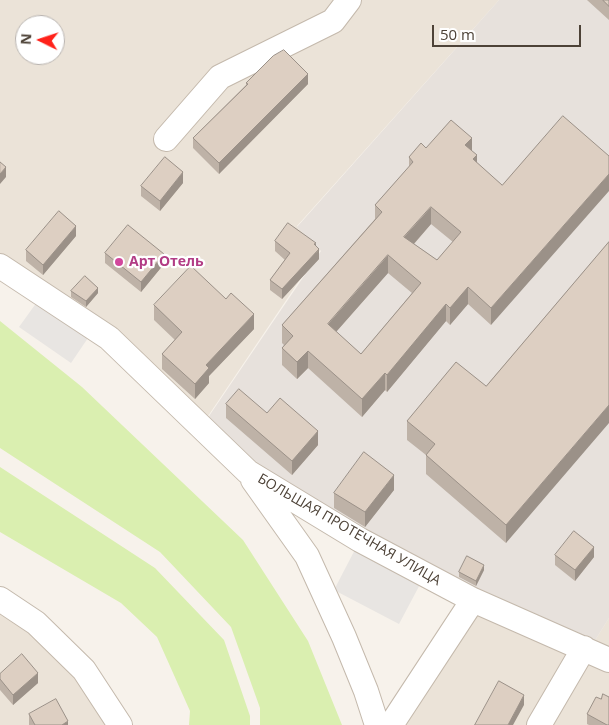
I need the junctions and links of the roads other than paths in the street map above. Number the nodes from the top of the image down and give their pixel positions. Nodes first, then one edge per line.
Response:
1 (349, 0) edge
2 (166, 139) dead end
3 (0, 266) edge
4 (248, 472) junction
5 (0, 599) edge
6 (473, 600) junction
7 (584, 648) junction
8 (609, 660) edge
9 (120, 725) edge
10 (377, 725) edge
11 (391, 725) edge
12 (539, 725) edge

1 - 2 street
3 - 4 street, БОЛЬШАЯ ПРОТЕЧНАЯ УЛИЦА
4 - 6 street, БОЛЬШАЯ ПРОТЕЧНАЯ УЛИЦА
4 - 10 street
5 - 9 street
6 - 7 street, БОЛЬШАЯ ПРОТЕЧНАЯ УЛИЦА
6 - 11 street
7 - 8 street, БОЛЬШАЯ ПРОТЕЧНАЯ УЛИЦА
7 - 12 street

